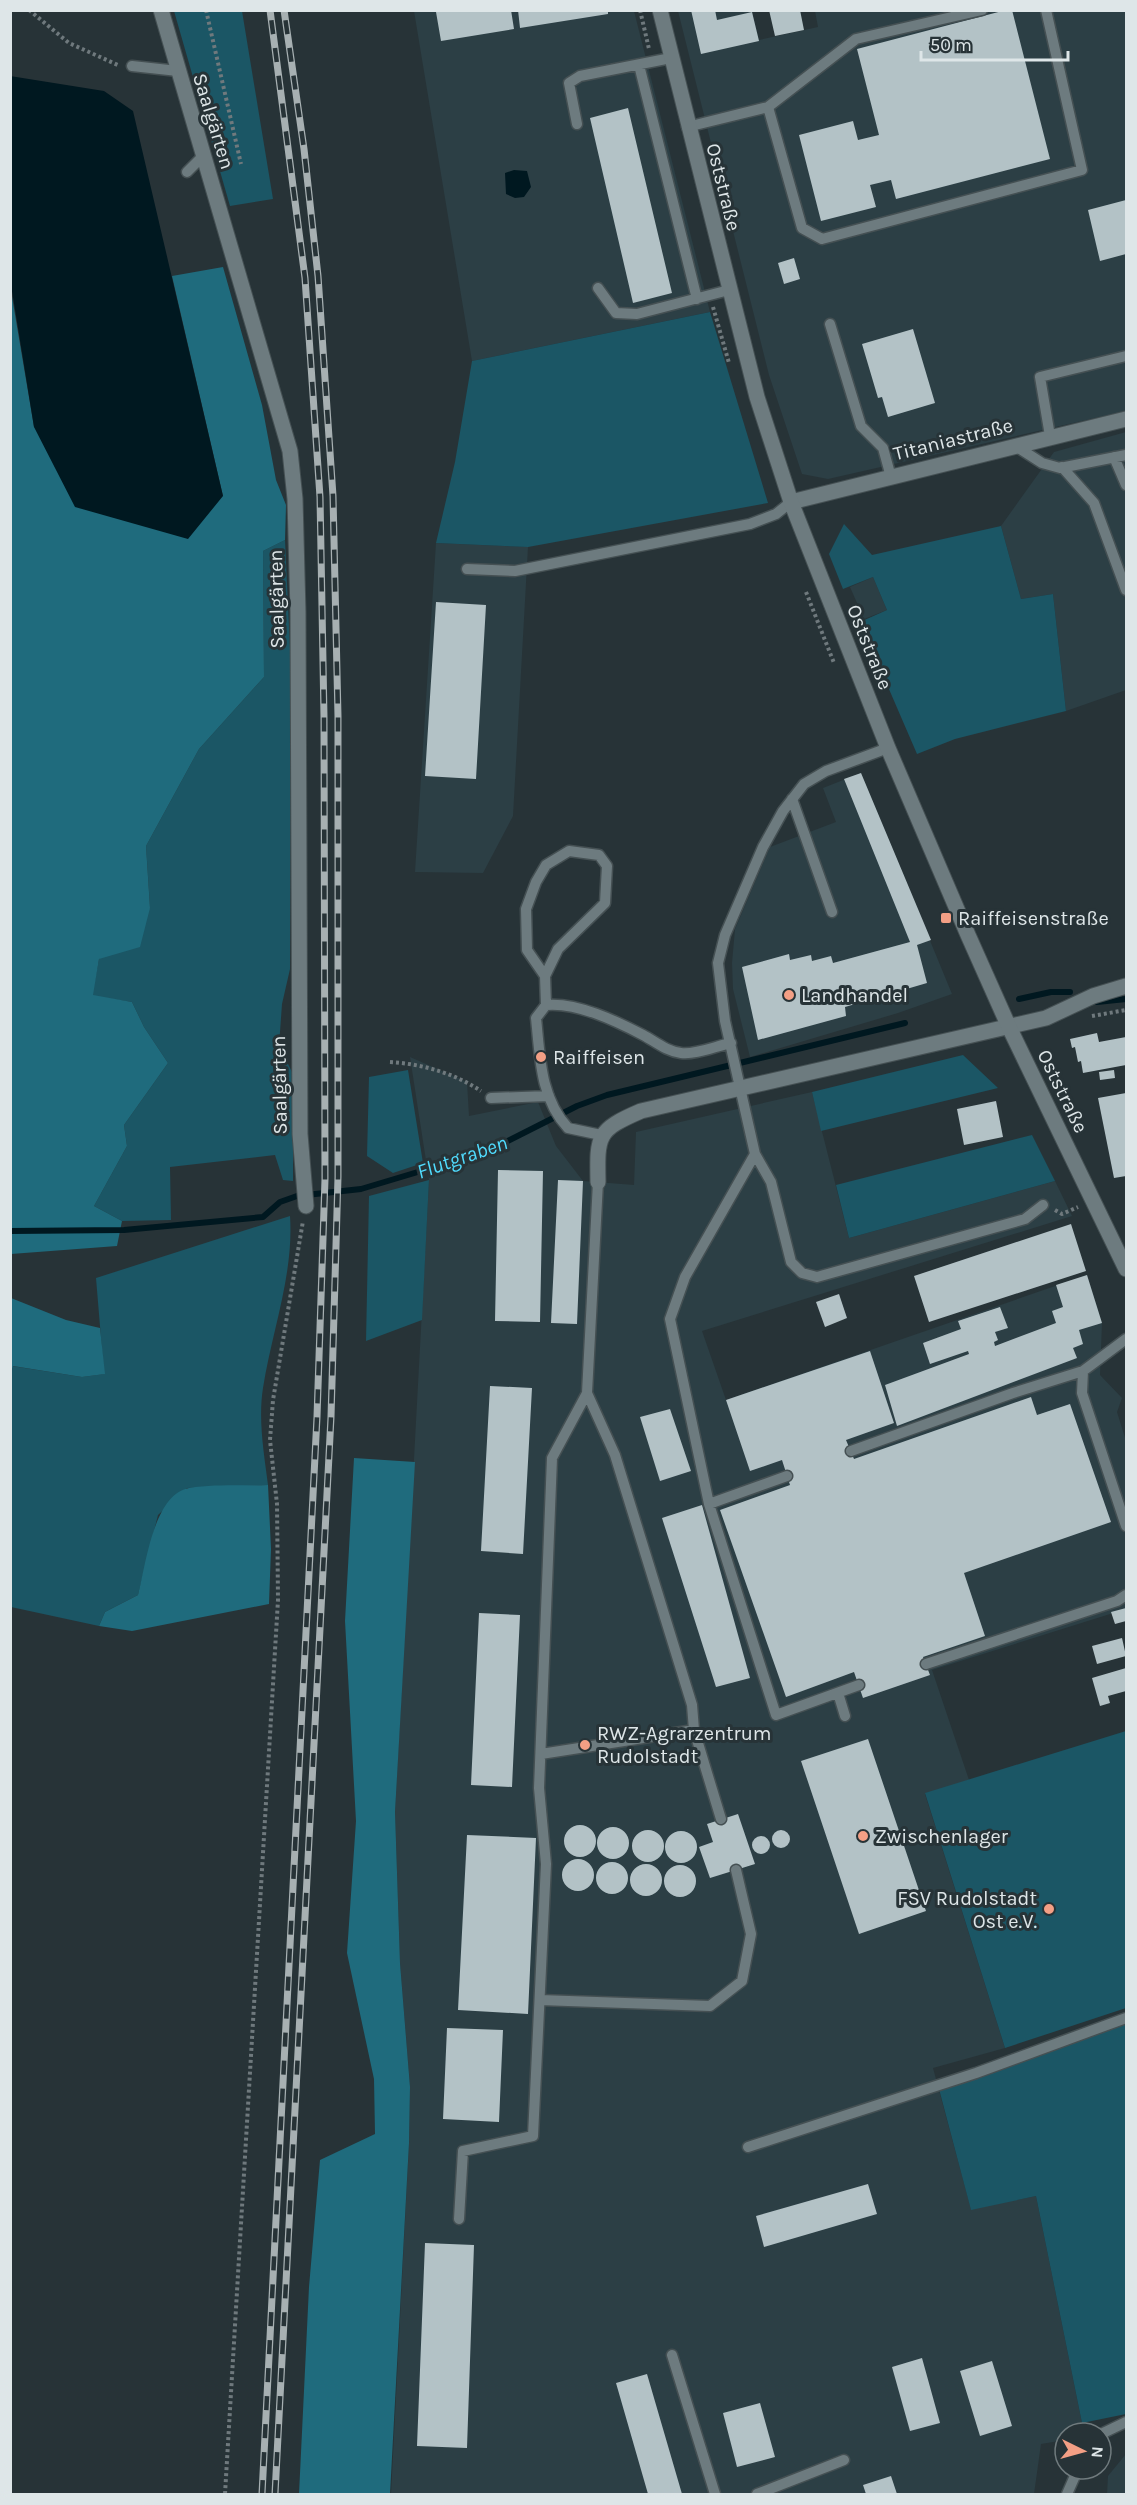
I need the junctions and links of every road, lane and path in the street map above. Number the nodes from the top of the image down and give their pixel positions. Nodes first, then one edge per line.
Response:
1 (28, 10) edge
2 (161, 10) edge
3 (206, 10) edge
4 (660, 10) edge
5 (982, 10) edge
6 (1046, 10) edge
7 (671, 58) junction
8 (639, 65) junction
9 (132, 66) joint
10 (178, 71) junction
11 (768, 107) junction
12 (577, 124) dead end
13 (687, 127) junction
14 (203, 156) junction
15 (241, 164) dead end
16 (186, 172) dead end
17 (598, 288) dead end
18 (729, 290) junction
19 (697, 299) junction
20 (830, 324) dead end
21 (1126, 356) edge
22 (1126, 418) edge
23 (1050, 436) junction
24 (1014, 445) junction
25 (1126, 454) edge
26 (1114, 457) junction
27 (1062, 467) junction
28 (891, 477) junction
29 (1126, 485) edge
30 (791, 502) junction
31 (467, 569) dead end
32 (1126, 590) edge
33 (888, 748) junction
34 (792, 799) junction
35 (832, 912) dead end
36 (545, 976) junction
37 (1126, 986) edge
38 (546, 1005) junction
39 (1009, 1027) junction
40 (731, 1043) junction
41 (390, 1062) dead end
42 (742, 1089) junction
43 (549, 1096) junction
44 (491, 1098) joint
45 (601, 1135) junction
46 (755, 1154) junction
47 (598, 1182) joint
48 (1043, 1204) joint
49 (306, 1206) joint
50 (1078, 1207) dead end
51 (1126, 1269) edge
52 (1126, 1339) edge
53 (1083, 1371) junction
54 (587, 1393) junction
55 (851, 1451) dead end
56 (787, 1476) dead end
57 (710, 1504) junction
58 (1126, 1526) edge
59 (1126, 1595) edge
60 (926, 1664) dead end
61 (859, 1685) dead end
62 (838, 1693) junction
63 (845, 1716) dead end
64 (694, 1730) junction
65 (541, 1754) junction
66 (721, 1819) dead end
67 (736, 1870) dead end
68 (540, 2000) junction
69 (1126, 2018) edge
70 (748, 2147) dead end
71 (459, 2219) dead end
72 (672, 2355) dead end
73 (844, 2460) dead end
74 (225, 2494) edge
75 (715, 2494) edge
76 (757, 2494) edge

1 - 9 path
2 - 10 street, Saalgärten
3 - 15 path
4 - 7 street, Oststraße
5 - 11 lane
6 - 11 lane
7 - 8 lane
7 - 13 street, Oststraße
8 - 12 lane
8 - 19 lane
9 - 10 lane
10 - 14 street, Saalgärten
11 - 13 lane
13 - 18 street, Oststraße
14 - 16 lane
14 - 49 street, Saalgärten
17 - 19 lane
18 - 19 lane
18 - 30 street, Oststraße
20 - 28 lane
21 - 23 lane
22 - 23 street, Titaniastraße
23 - 24 street, Titaniastraße
24 - 27 lane
24 - 28 street, Titaniastraße
25 - 26 lane
26 - 27 lane
26 - 29 lane
27 - 32 lane
28 - 30 street, Titaniastraße
30 - 31 lane
30 - 33 street, Oststraße
33 - 34 lane
33 - 39 street, Oststraße
34 - 35 lane
34 - 40 lane
36 - 36 lane
36 - 38 lane
37 - 39 street
38 - 40 lane
38 - 43 lane
39 - 42 street
39 - 51 street, Oststraße
40 - 42 lane
41 - 44 path
42 - 45 street
42 - 46 lane
43 - 44 lane
43 - 45 lane
45 - 47 street
46 - 48 lane
46 - 57 lane
47 - 54 lane
48 - 50 path
49 - 74 path
52 - 53 lane
53 - 55 lane
53 - 58 lane
54 - 64 lane
54 - 65 lane
56 - 57 lane
57 - 62 lane
59 - 60 lane
61 - 62 lane
62 - 63 lane
64 - 65 lane
64 - 66 lane
65 - 68 lane
67 - 68 lane
68 - 71 lane
69 - 70 lane
72 - 75 lane
73 - 76 lane

